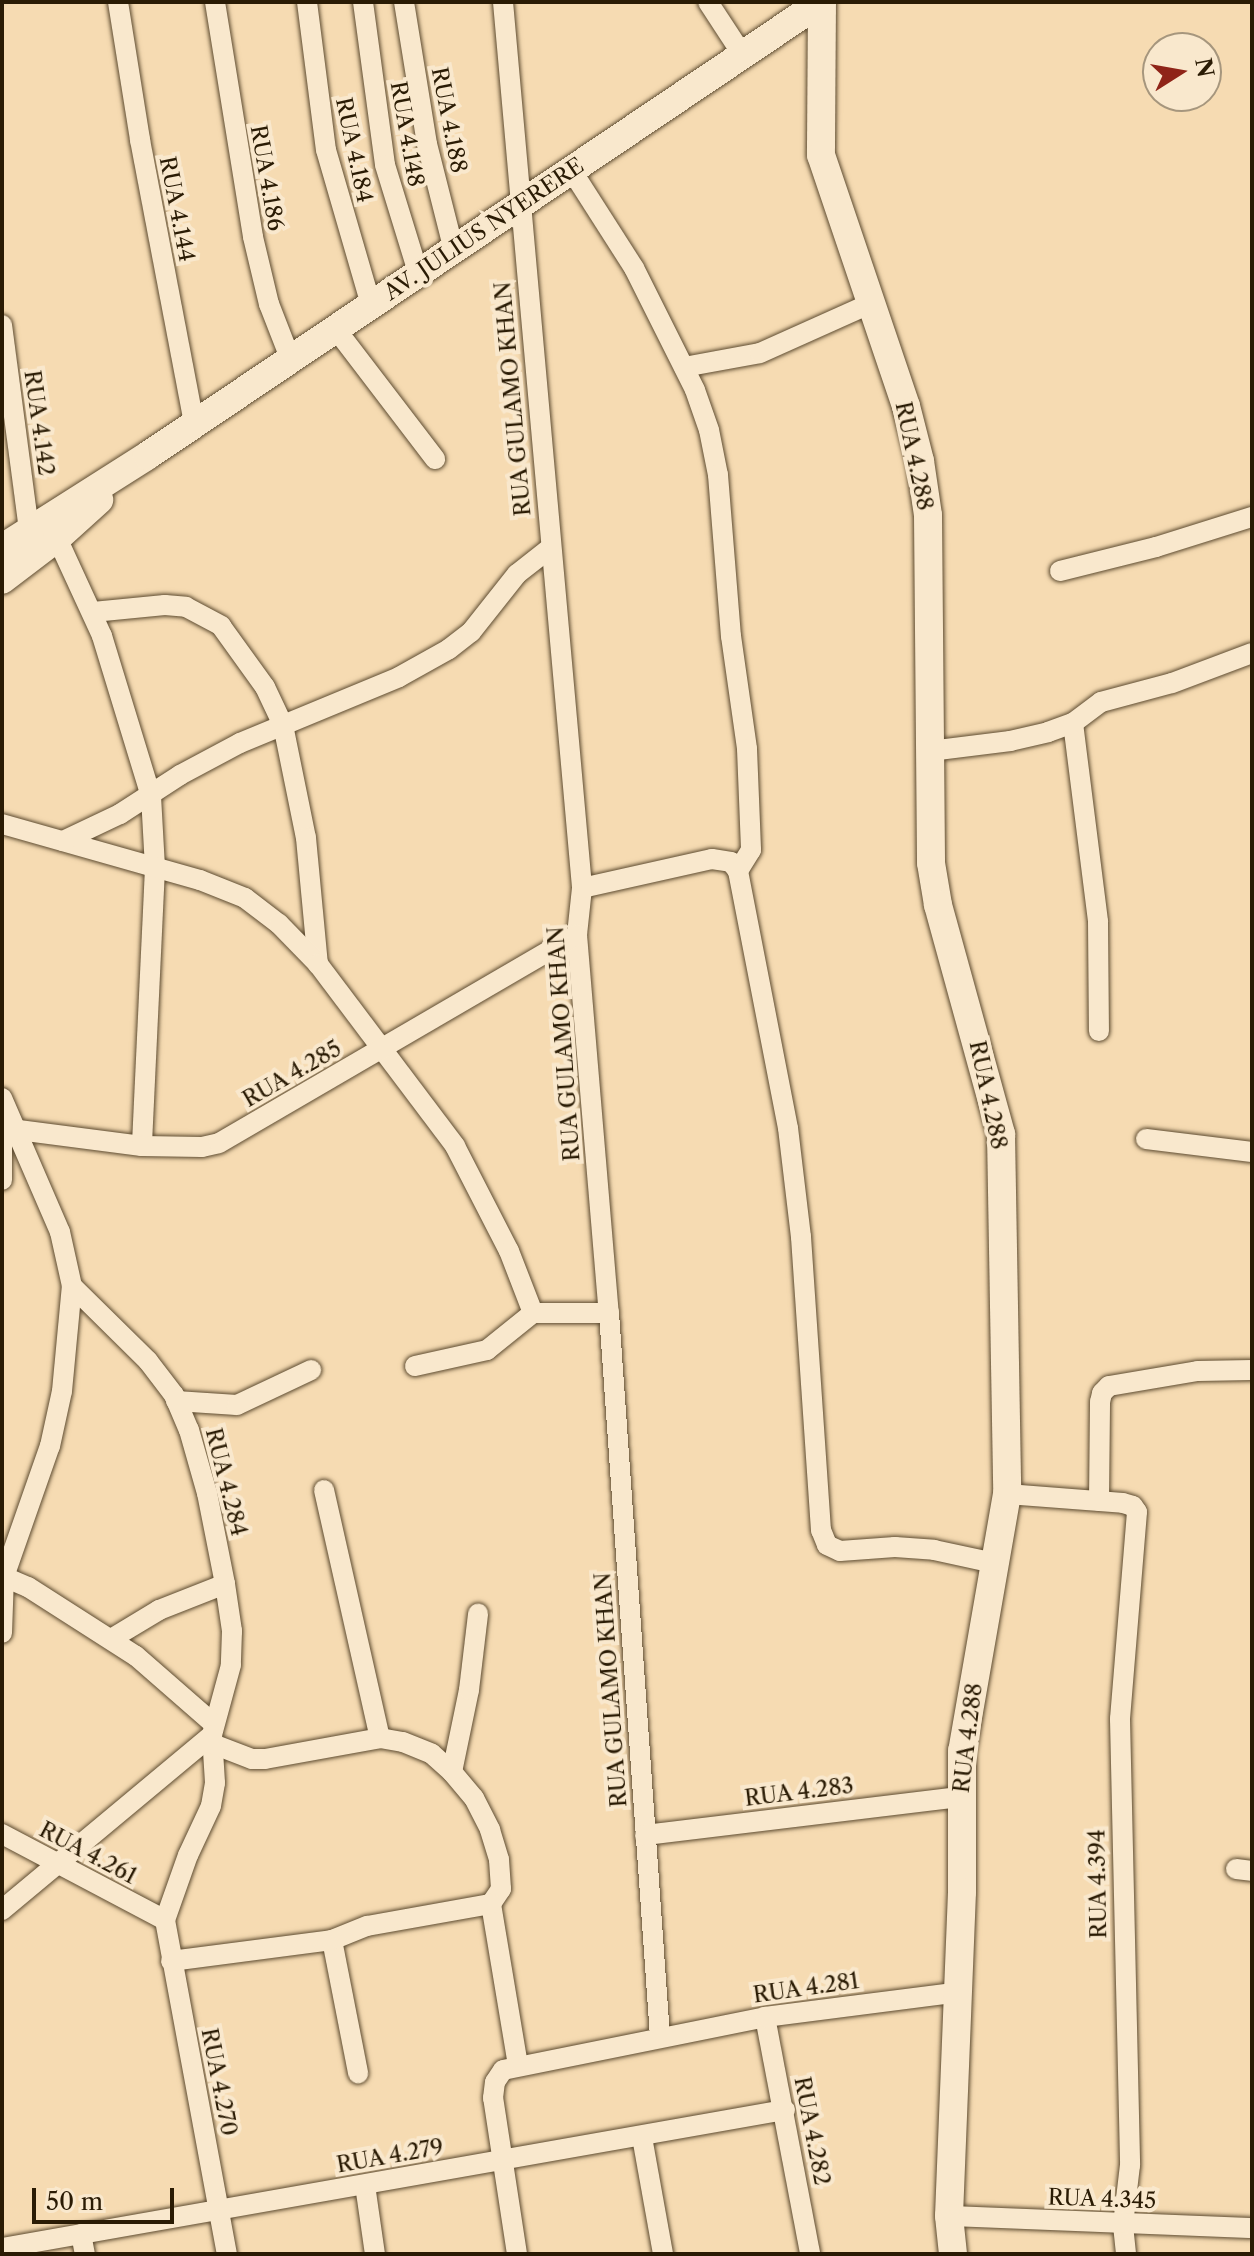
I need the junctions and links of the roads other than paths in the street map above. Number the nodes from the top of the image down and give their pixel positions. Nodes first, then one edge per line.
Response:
1 (118, 2) edge
2 (215, 2) edge
3 (307, 2) edge
4 (363, 2) edge
5 (404, 2) edge
6 (503, 2) edge
7 (708, 2) edge
8 (812, 5) edge
9 (742, 54) junction
10 (572, 171) junction
11 (521, 204) junction
12 (453, 247) junction
13 (418, 272) junction
14 (872, 303) junction
15 (371, 305) junction
16 (2, 325) edge
17 (335, 328) junction
18 (290, 358) junction
19 (684, 367) junction
20 (194, 424) junction
21 (147, 456) junction
22 (435, 459) dead end
23 (1252, 517) edge
24 (29, 529) junction
25 (57, 538) junction
26 (2, 548) edge
27 (550, 548) junction
28 (1060, 571) dead end
29 (2, 580) edge
30 (93, 612) junction
31 (1252, 653) edge
32 (1073, 723) junction
33 (283, 725) junction
34 (930, 751) junction
35 (151, 796) junction
36 (2, 824) edge
37 (63, 841) junction
38 (155, 868) junction
39 (738, 871) junction
40 (582, 888) junction
41 (577, 935) junction
42 (318, 964) junction
43 (1099, 1031) dead end
44 (385, 1049) junction
45 (2, 1098) edge
46 (6, 1129) edge
47 (1146, 1139) dead end
48 (142, 1146) junction
49 (1252, 1152) edge
50 (2, 1180) edge
51 (72, 1286) junction
52 (533, 1313) junction
53 (609, 1313) junction
54 (415, 1366) dead end
55 (311, 1370) dead end
56 (1252, 1370) edge
57 (176, 1401) junction
58 (324, 1490) dead end
59 (1007, 1494) junction
60 (1099, 1501) junction
61 (994, 1563) junction
62 (3, 1576) edge
63 (225, 1584) junction
64 (478, 1614) dead end
65 (2, 1633) edge
66 (111, 1639) junction
67 (213, 1734) junction
68 (380, 1738) junction
69 (452, 1772) junction
70 (960, 1797) junction
71 (2, 1834) edge
72 (645, 1835) junction
73 (56, 1864) junction
74 (491, 1904) junction
75 (2, 1910) edge
76 (159, 1917) junction
77 (332, 1940) junction
78 (171, 1961) junction
79 (959, 1992) junction
80 (765, 2017) junction
81 (660, 2036) junction
82 (518, 2065) junction
83 (358, 2073) dead end
84 (785, 2110) junction
85 (642, 2137) junction
86 (501, 2161) junction
87 (365, 2185) junction
88 (220, 2210) junction
89 (949, 2216) junction
90 (1123, 2225) junction
91 (1252, 2228) edge
92 (83, 2244) edge
93 (2, 2248) edge
94 (227, 2254) edge
95 (375, 2254) edge
96 (517, 2254) edge
97 (663, 2254) edge
98 (810, 2254) edge
99 (953, 2254) edge
100 (1126, 2254) edge

1 - 20 street, RUA 4.144
2 - 18 street, RUA 4.186
3 - 15 street, RUA 4.184
4 - 13 street, RUA 4.148
5 - 12 street, RUA 4.188
6 - 11 street, RUA GULAMO KHAN
7 - 9 street
8 - 9 street, AV. JULIUS NYERERE
8 - 14 street, RUA 4.288
9 - 10 street, AV. JULIUS NYERERE
10 - 11 street, AV. JULIUS NYERERE
10 - 19 street
11 - 12 street, AV. JULIUS NYERERE
11 - 27 street, RUA GULAMO KHAN
12 - 13 street, AV. JULIUS NYERERE
13 - 15 street, AV. JULIUS NYERERE
14 - 19 street
14 - 34 street, RUA 4.288
15 - 17 street, AV. JULIUS NYERERE
16 - 24 street, RUA 4.142
17 - 18 street, AV. JULIUS NYERERE
17 - 22 street
18 - 20 street, AV. JULIUS NYERERE
19 - 39 street
20 - 21 street, AV. JULIUS NYERERE
21 - 24 street, AV. JULIUS NYERERE
21 - 25 street, AV. JULIUS NYERERE
23 - 28 street
24 - 26 street, AV. JULIUS NYERERE
25 - 29 street, AV. JULIUS NYERERE
25 - 30 street
27 - 33 street
27 - 40 street, RUA GULAMO KHAN
30 - 33 street
30 - 35 street
31 - 32 street
32 - 34 street
32 - 43 street
33 - 35 street
33 - 42 street
34 - 59 street, RUA 4.288
35 - 37 street
35 - 38 street
36 - 37 street
37 - 38 street
38 - 42 street
38 - 48 street
39 - 40 street
39 - 61 street
40 - 41 street, RUA GULAMO KHAN
41 - 44 street, RUA 4.285
41 - 53 street, RUA GULAMO KHAN
42 - 44 street
44 - 48 street, RUA 4.285
44 - 52 street
45 - 46 street
46 - 48 street, RUA 4.285
46 - 50 street
46 - 51 street
47 - 49 street
51 - 57 street, RUA 4.284
51 - 62 street
52 - 53 street
52 - 54 street
53 - 72 street, RUA GULAMO KHAN
55 - 57 street
56 - 60 street
57 - 63 street, RUA 4.284
58 - 68 street
59 - 60 street
59 - 61 street, RUA 4.288
60 - 90 street, RUA 4.394
61 - 70 street, RUA 4.288
62 - 65 street
62 - 66 street
63 - 66 street
63 - 67 street, RUA 4.284
64 - 69 street
66 - 67 street
67 - 68 street
67 - 73 street
67 - 76 street, RUA 4.284
68 - 69 street
69 - 74 street
70 - 72 street, RUA 4.283
70 - 79 street, RUA 4.288
71 - 73 street, RUA 4.261
72 - 81 street, RUA GULAMO KHAN
73 - 75 street
73 - 76 street, RUA 4.261
74 - 77 street
74 - 82 street
76 - 78 street, RUA 4.270
77 - 78 street
77 - 83 street
78 - 88 street, RUA 4.270
79 - 80 street, RUA 4.281
79 - 89 street, RUA 4.288
80 - 81 street, RUA 4.281
80 - 84 street, RUA 4.282
81 - 82 street, RUA 4.281
82 - 86 street
84 - 85 street, RUA 4.279
84 - 98 street, RUA 4.282
85 - 86 street, RUA 4.279
85 - 97 street
86 - 87 street, RUA 4.279
86 - 96 street
87 - 88 street, RUA 4.279
87 - 95 street
88 - 92 street, RUA 4.279
88 - 94 street, RUA 4.270
89 - 90 street, RUA 4.345
89 - 99 street, RUA 4.288
90 - 91 street, RUA 4.345
90 - 100 street, RUA 4.394
92 - 93 street, RUA 4.279

